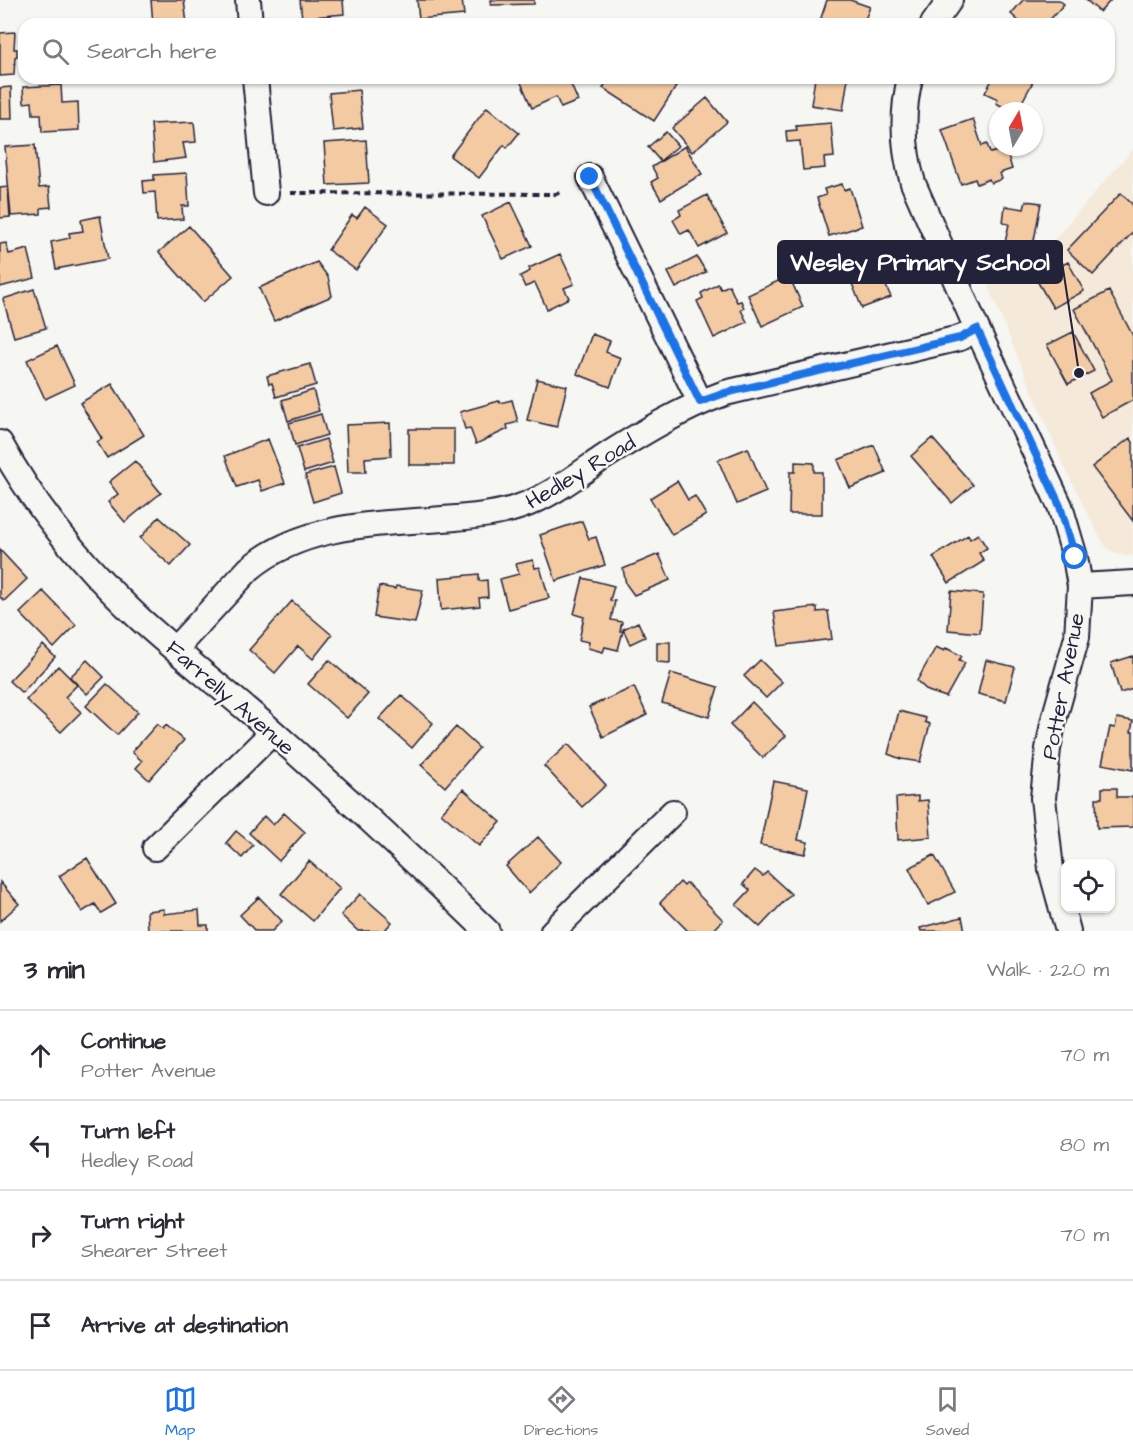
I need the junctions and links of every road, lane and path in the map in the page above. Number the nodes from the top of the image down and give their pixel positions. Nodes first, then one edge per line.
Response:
1 (248, 0) edge
2 (250, 18) edge
3 (256, 84) edge
4 (909, 84) edge
5 (590, 177) dead end
6 (563, 191) dead end
7 (266, 194) dead end
8 (291, 194) dead end
9 (977, 329) junction
10 (700, 402) junction
11 (0, 442) edge
12 (8, 479) edge
13 (1133, 583) edge
14 (1080, 586) junction
15 (175, 649) junction
16 (273, 732) junction
17 (673, 812) dead end
18 (155, 848) dead end
19 (487, 931) edge
20 (553, 931) edge
21 (1068, 931) edge

1 - 2 street
3 - 7 street
4 - 9 street, Potter Avenue
5 - 10 street
6 - 8 path
9 - 10 street, Hedley Road
9 - 14 street, Potter Avenue
10 - 15 street, Hedley Road
11 - 12 street, Farrelly Avenue
12 - 15 street, Farrelly Avenue
13 - 14 street
14 - 21 street, Potter Avenue
15 - 16 street, Farrelly Avenue
16 - 18 street
16 - 19 street, Farrelly Avenue
17 - 20 street

